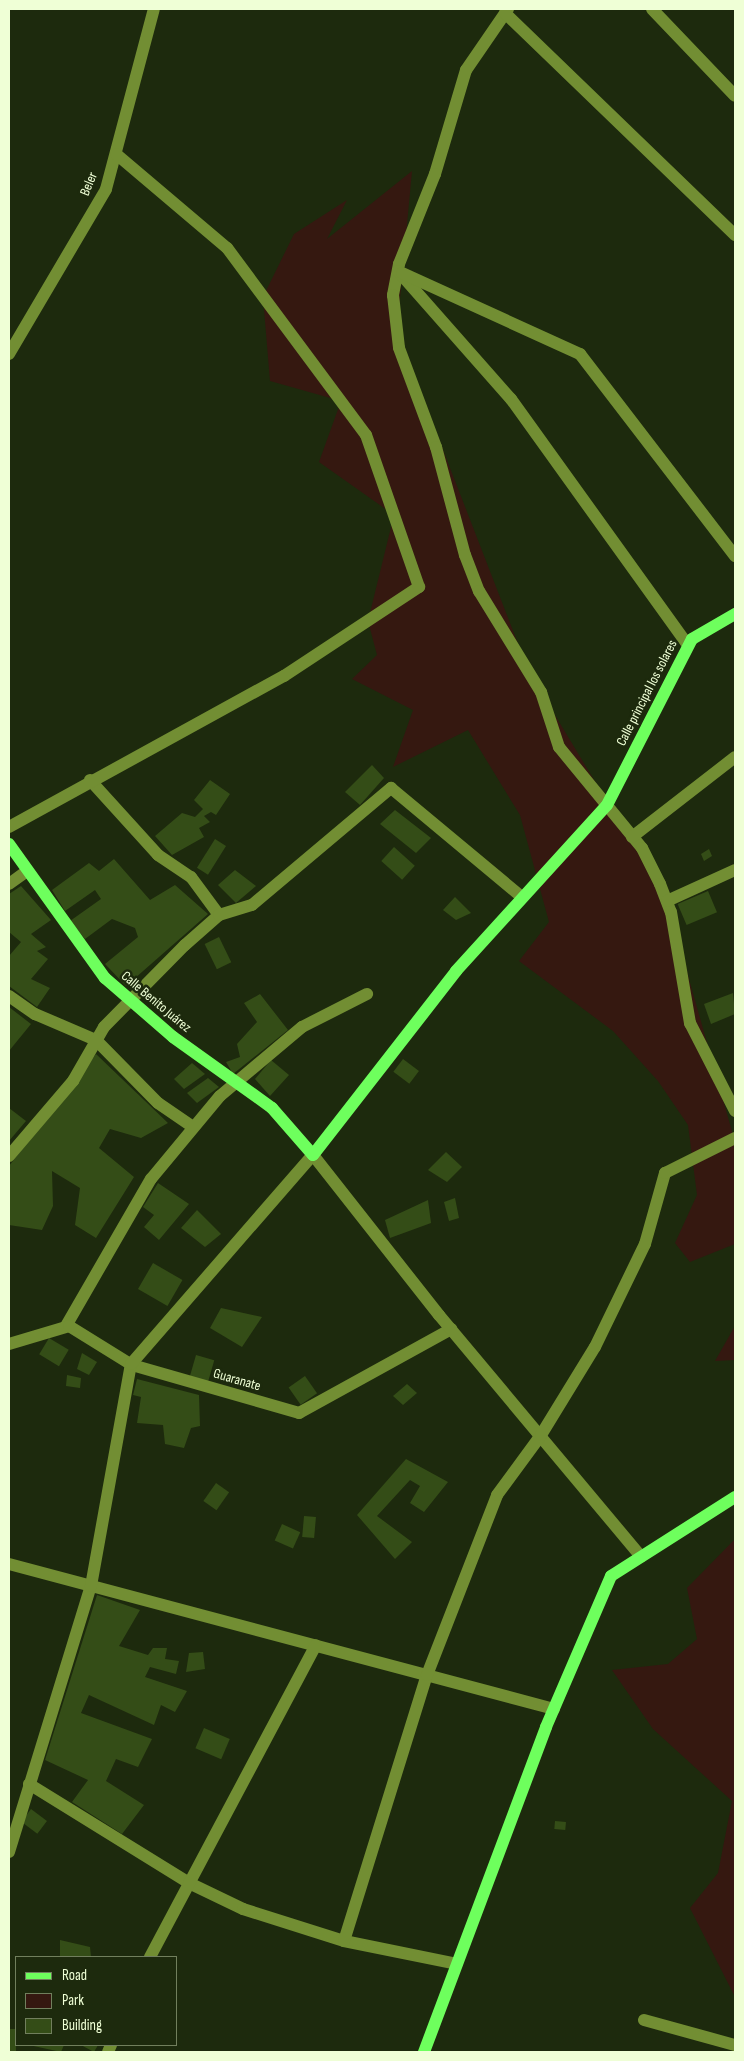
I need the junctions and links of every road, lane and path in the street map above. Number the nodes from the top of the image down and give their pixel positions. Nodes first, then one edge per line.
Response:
1 (154, 9) edge
2 (652, 9) edge
3 (507, 11) edge
4 (735, 96) edge
5 (116, 154) junction
6 (735, 234) edge
7 (398, 271) junction
8 (9, 354) edge
9 (735, 556) edge
10 (735, 614) edge
11 (688, 645) junction
12 (735, 757) edge
13 (90, 780) junction
14 (606, 805) junction
15 (9, 827) edge
16 (632, 837) junction
17 (9, 844) edge
18 (735, 870) edge
19 (27, 872) junction
20 (9, 884) edge
21 (522, 897) junction
22 (667, 901) junction
23 (219, 915) junction
24 (367, 994) dead end
25 (9, 996) edge
26 (128, 1001) junction
27 (96, 1040) junction
28 (235, 1082) junction
29 (735, 1111) edge
30 (193, 1127) junction
31 (735, 1138) edge
32 (313, 1155) junction
33 (9, 1156) edge
34 (66, 1326) junction
35 (451, 1329) junction
36 (9, 1344) edge
37 (131, 1364) junction
38 (541, 1435) junction
39 (735, 1497) edge
40 (641, 1557) junction
41 (9, 1564) edge
42 (91, 1586) junction
43 (316, 1645) junction
44 (427, 1675) junction
45 (554, 1709) junction
46 (29, 1784) junction
47 (9, 1852) edge
48 (189, 1883) junction
49 (344, 1941) junction
50 (151, 1956) edge
51 (457, 1964) junction
52 (644, 2020) dead end
53 (735, 2046) edge
54 (424, 2052) edge

1 - 5 street, Beler
2 - 4 street
3 - 6 street
3 - 7 street
5 - 8 street, Beler
5 - 13 street
7 - 9 street
7 - 11 street
7 - 14 street
10 - 11 main road, Calle principal los solares
11 - 14 main road, Calle principal los solares
12 - 16 street
13 - 15 street
13 - 23 street
14 - 16 street
14 - 21 main road, Calle principal los solares
16 - 22 street
17 - 19 main road, Calle Benito Juárez
18 - 22 street
19 - 20 street
19 - 26 main road, Calle Benito Juárez
21 - 23 street
21 - 32 main road, Calle principal los solares
22 - 29 street
23 - 26 street
24 - 28 street
25 - 27 street
26 - 27 street
26 - 28 main road, Calle Benito Juárez
27 - 30 street
27 - 33 street
28 - 30 street
28 - 32 main road, Calle Benito Juárez
30 - 34 street
31 - 38 street
32 - 35 street
32 - 37 street
34 - 36 street
34 - 37 street, Guaranate
35 - 37 street, Guaranate
35 - 38 street
37 - 42 street
38 - 40 street
38 - 44 street
39 - 40 main road
40 - 45 main road
41 - 42 street
42 - 43 street
42 - 46 street
43 - 44 street
43 - 48 street
44 - 45 street
44 - 49 street
45 - 51 main road
46 - 47 street
46 - 48 street
48 - 49 street
48 - 50 street
49 - 51 street
51 - 54 main road
52 - 53 street

